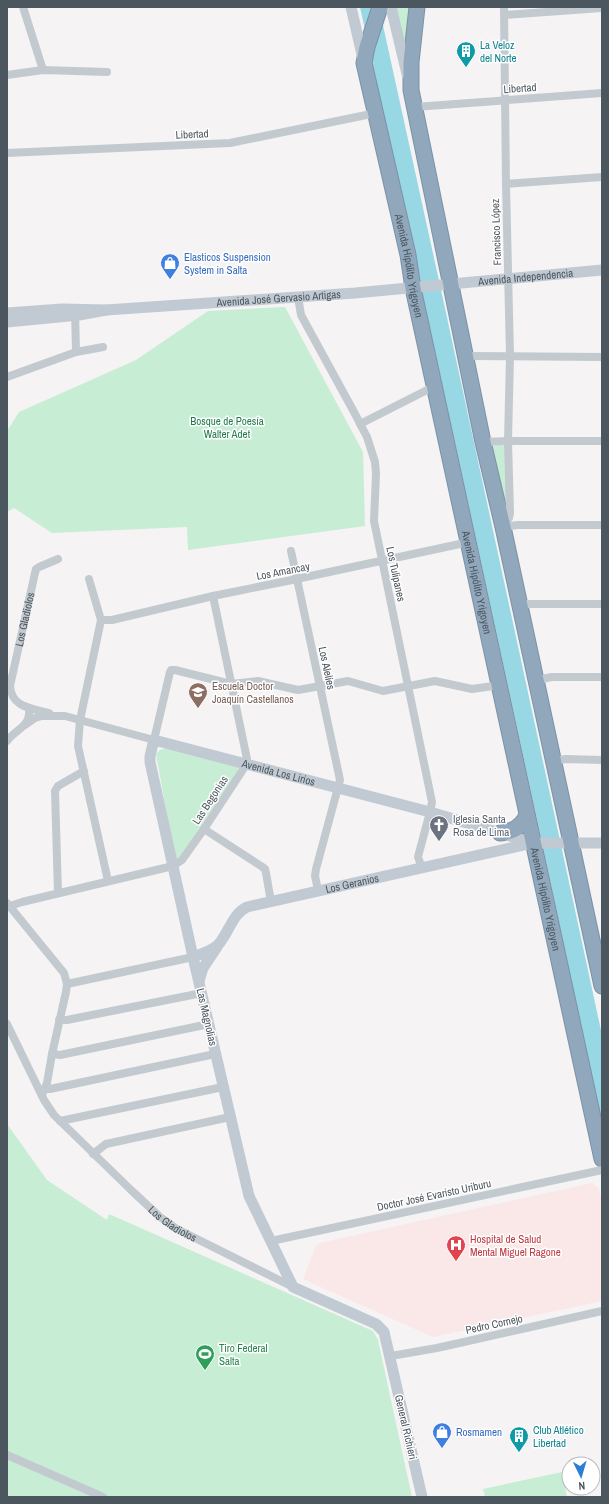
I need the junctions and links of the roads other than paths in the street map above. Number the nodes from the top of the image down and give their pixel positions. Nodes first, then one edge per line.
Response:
1 (23, 7) edge
2 (351, 7) edge
3 (380, 7) edge
4 (391, 7) edge
5 (417, 7) edge
6 (602, 8) edge
7 (504, 11) edge
8 (364, 64) junction
9 (43, 70) junction
10 (107, 72) dead end
11 (7, 75) edge
12 (411, 90) junction
13 (602, 93) edge
14 (505, 100) junction
15 (415, 107) junction
16 (376, 113) junction
17 (7, 153) edge
18 (602, 177) edge
19 (506, 184) junction
20 (602, 270) edge
21 (509, 278) junction
22 (450, 284) junction
23 (413, 288) junction
24 (298, 296) junction
25 (74, 312) junction
26 (7, 314) edge
27 (7, 322) edge
28 (103, 347) dead end
29 (76, 352) junction
30 (466, 356) junction
31 (510, 356) junction
32 (602, 357) edge
33 (7, 378) edge
34 (435, 386) junction
35 (360, 424) junction
36 (508, 441) junction
37 (602, 441) edge
38 (483, 442) junction
39 (602, 525) edge
40 (503, 527) junction
41 (469, 542) junction
42 (291, 551) dead end
43 (58, 559) dead end
44 (382, 561) junction
45 (90, 579) dead end
46 (297, 579) junction
47 (213, 596) junction
48 (520, 604) junction
49 (602, 604) edge
50 (101, 620) junction
51 (602, 677) edge
52 (536, 680) junction
53 (231, 684) junction
54 (500, 685) junction
55 (320, 686) junction
56 (407, 686) junction
57 (29, 708) junction
58 (58, 715) junction
59 (80, 720) junction
60 (25, 726) junction
61 (154, 740) junction
62 (7, 741) edge
63 (602, 760) edge
64 (553, 761) junction
65 (245, 764) junction
66 (84, 771) junction
67 (338, 789) junction
68 (430, 812) junction
69 (527, 815) junction
70 (204, 829) junction
71 (500, 833) junction
72 (570, 842) junction
73 (602, 843) edge
74 (533, 844) junction
75 (173, 866) junction
76 (422, 868) junction
77 (108, 881) junction
78 (318, 890) junction
79 (58, 893) junction
80 (271, 902) junction
81 (8, 906) edge
82 (218, 945) junction
83 (193, 957) junction
84 (199, 982) junction
85 (67, 984) junction
86 (602, 986) edge
87 (202, 993) junction
88 (60, 1020) junction
89 (7, 1024) edge
90 (209, 1024) junction
91 (52, 1054) junction
92 (216, 1054) junction
93 (223, 1087) junction
94 (44, 1092) junction
95 (230, 1117) junction
96 (60, 1121) junction
97 (93, 1154) junction
98 (602, 1159) edge
99 (602, 1170) edge
100 (270, 1241) junction
101 (293, 1287) junction
102 (602, 1311) edge
103 (391, 1356) junction
104 (7, 1455) edge
105 (103, 1497) edge
106 (422, 1497) edge

1 - 9 street
2 - 8 street, Avenida Hipólito Yrigoyen
3 - 8 highway
4 - 12 street
5 - 12 highway
6 - 7 street
7 - 14 street, Francisco López
8 - 16 highway, Avenida Hipólito Yrigoyen
9 - 10 street
9 - 11 street
12 - 15 highway
13 - 14 street, Libertad
14 - 15 street, Libertad
14 - 19 street, Francisco López
15 - 22 highway
16 - 17 street, Libertad
16 - 23 highway, Avenida Hipólito Yrigoyen
18 - 19 street
19 - 21 street, Francisco López
20 - 21 street, Avenida Independencia
21 - 22 street, Avenida Independencia
21 - 31 street, Francisco López
22 - 23 street, Avenida José Gervasio Artigas
22 - 30 highway
23 - 24 street, Avenida José Gervasio Artigas
23 - 34 highway, Avenida Hipólito Yrigoyen
24 - 25 street, Avenida José Gervasio Artigas
24 - 35 street, Los Tulipanes
25 - 26 street, Avenida José Gervasio Artigas
25 - 27 street, Avenida José Gervasio Artigas
25 - 29 street
28 - 29 street
29 - 33 street
30 - 31 street
30 - 38 highway
31 - 32 street
31 - 36 street, Francisco López
34 - 35 street
34 - 41 highway, Avenida Hipólito Yrigoyen
35 - 44 street, Los Tulipanes
36 - 37 street
36 - 38 street
36 - 40 street, Francisco López
38 - 40 highway
39 - 40 street
40 - 48 highway
41 - 44 street, Los Amancay
41 - 54 highway, Avenida Hipólito Yrigoyen
42 - 46 street, Los Alelíes
43 - 57 street, Los Gladiolos
44 - 46 street, Los Amancay
44 - 56 street, Los Tulipanes
45 - 50 street
46 - 47 street, Los Amancay
46 - 55 street, Los Alelíes
47 - 50 street, Los Amancay
47 - 53 street
48 - 49 street
48 - 52 highway
50 - 59 street
51 - 52 street
52 - 64 highway
53 - 55 street
53 - 61 street
53 - 65 street
54 - 56 street
54 - 69 highway, Avenida Hipólito Yrigoyen
55 - 56 street
55 - 67 street, Los Alelíes
56 - 68 street, Los Tulipanes
57 - 58 street, Los Gladiolos
57 - 60 street
58 - 59 street, Avenida Los Lirios
58 - 60 street, Avenida Los Lirios
59 - 61 street, Avenida Los Lirios
59 - 66 street
60 - 62 street
61 - 65 street, Avenida Los Lirios
61 - 75 street, Las Magnolias
63 - 64 street
64 - 72 highway
65 - 67 street, Avenida Los Lirios
65 - 70 street, Las Begonias
66 - 77 street
66 - 79 street
67 - 68 street, Avenida Los Lirios
67 - 78 street, Los Alelíes
68 - 71 street, Avenida Los Lirios
68 - 76 street, Los Tulipanes
69 - 71 highway
69 - 74 highway, Avenida Hipólito Yrigoyen
70 - 75 street, Las Begonias
70 - 80 street
71 - 74 street, Avenida Los Lirios
72 - 73 street
72 - 74 street
72 - 86 highway
74 - 76 street, Los Geranios
74 - 98 highway, Avenida Hipólito Yrigoyen
75 - 77 street
75 - 83 street, Las Magnolias
76 - 78 street, Los Geranios
77 - 79 street
78 - 80 street, Los Geranios
79 - 81 street
80 - 82 street, Los Geranios
81 - 85 street
82 - 83 street, Los Geranios
82 - 84 street
83 - 84 street, Las Magnolias
83 - 85 street
84 - 87 street, Las Magnolias
85 - 88 street
87 - 88 street
87 - 90 street, Las Magnolias
88 - 91 street
89 - 94 street, Los Gladiolos
90 - 91 street
90 - 92 street, Las Magnolias
91 - 94 street
92 - 93 street, Las Magnolias
92 - 94 street
93 - 95 street, Las Magnolias
93 - 96 street
94 - 96 street, Los Gladiolos
95 - 97 street
95 - 100 street, Las Magnolias
96 - 97 street, Los Gladiolos
97 - 101 street, Los Gladiolos
99 - 100 street, Doctor José Evaristo Uriburu
100 - 101 street, Las Magnolias
101 - 103 street, Los Gladiolos
102 - 103 street, Pedro Cornejo
103 - 106 street, General Richieri
104 - 105 street

